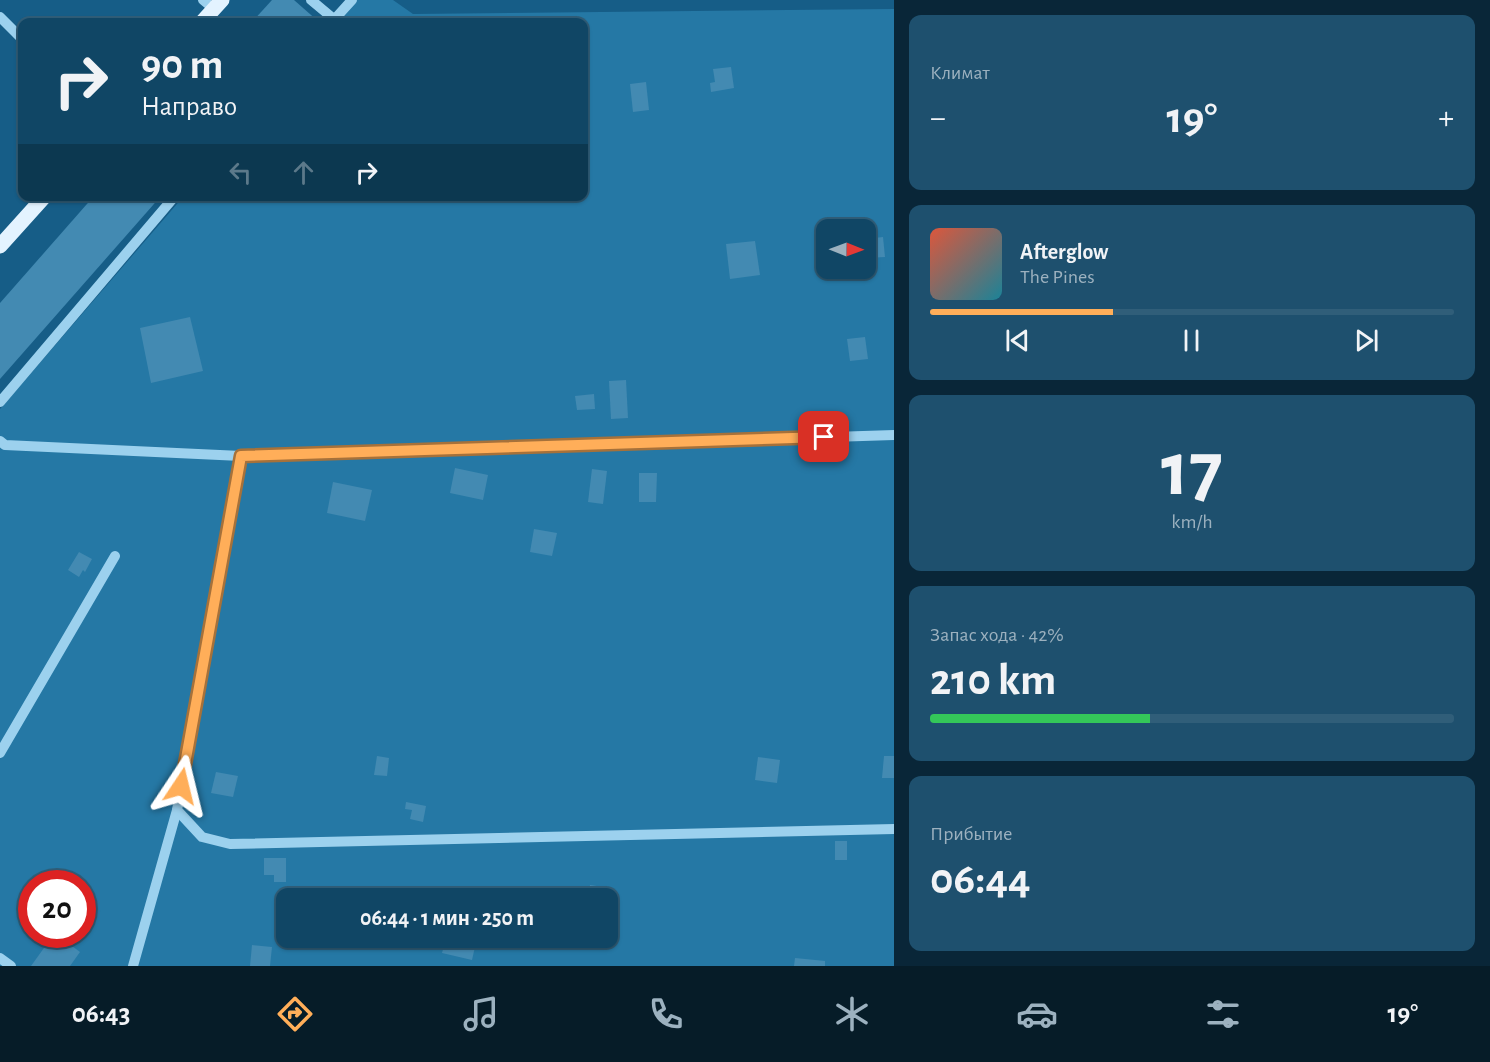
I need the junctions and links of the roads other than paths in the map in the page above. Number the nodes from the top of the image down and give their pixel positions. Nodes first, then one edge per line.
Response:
1 (311, 0) edge
2 (352, 0) edge
3 (213, 3) edge
4 (0, 17) edge
5 (204, 18) edge
6 (330, 18) edge
7 (336, 18) edge
8 (18, 35) edge
9 (40, 201) edge
10 (171, 201) edge
11 (0, 246) edge
12 (0, 402) edge
13 (894, 435) edge
14 (0, 441) edge
15 (241, 456) junction
16 (115, 556) dead end
17 (0, 753) edge
18 (177, 810) junction
19 (894, 829) edge
20 (0, 958) edge
21 (11, 966) edge
22 (133, 966) edge

1 - 6 lane
2 - 7 lane
3 - 5 main road
4 - 8 lane
9 - 11 main road
10 - 12 lane
13 - 15 lane
14 - 15 lane
15 - 18 lane
16 - 17 lane
18 - 19 lane
18 - 22 lane
20 - 21 lane

